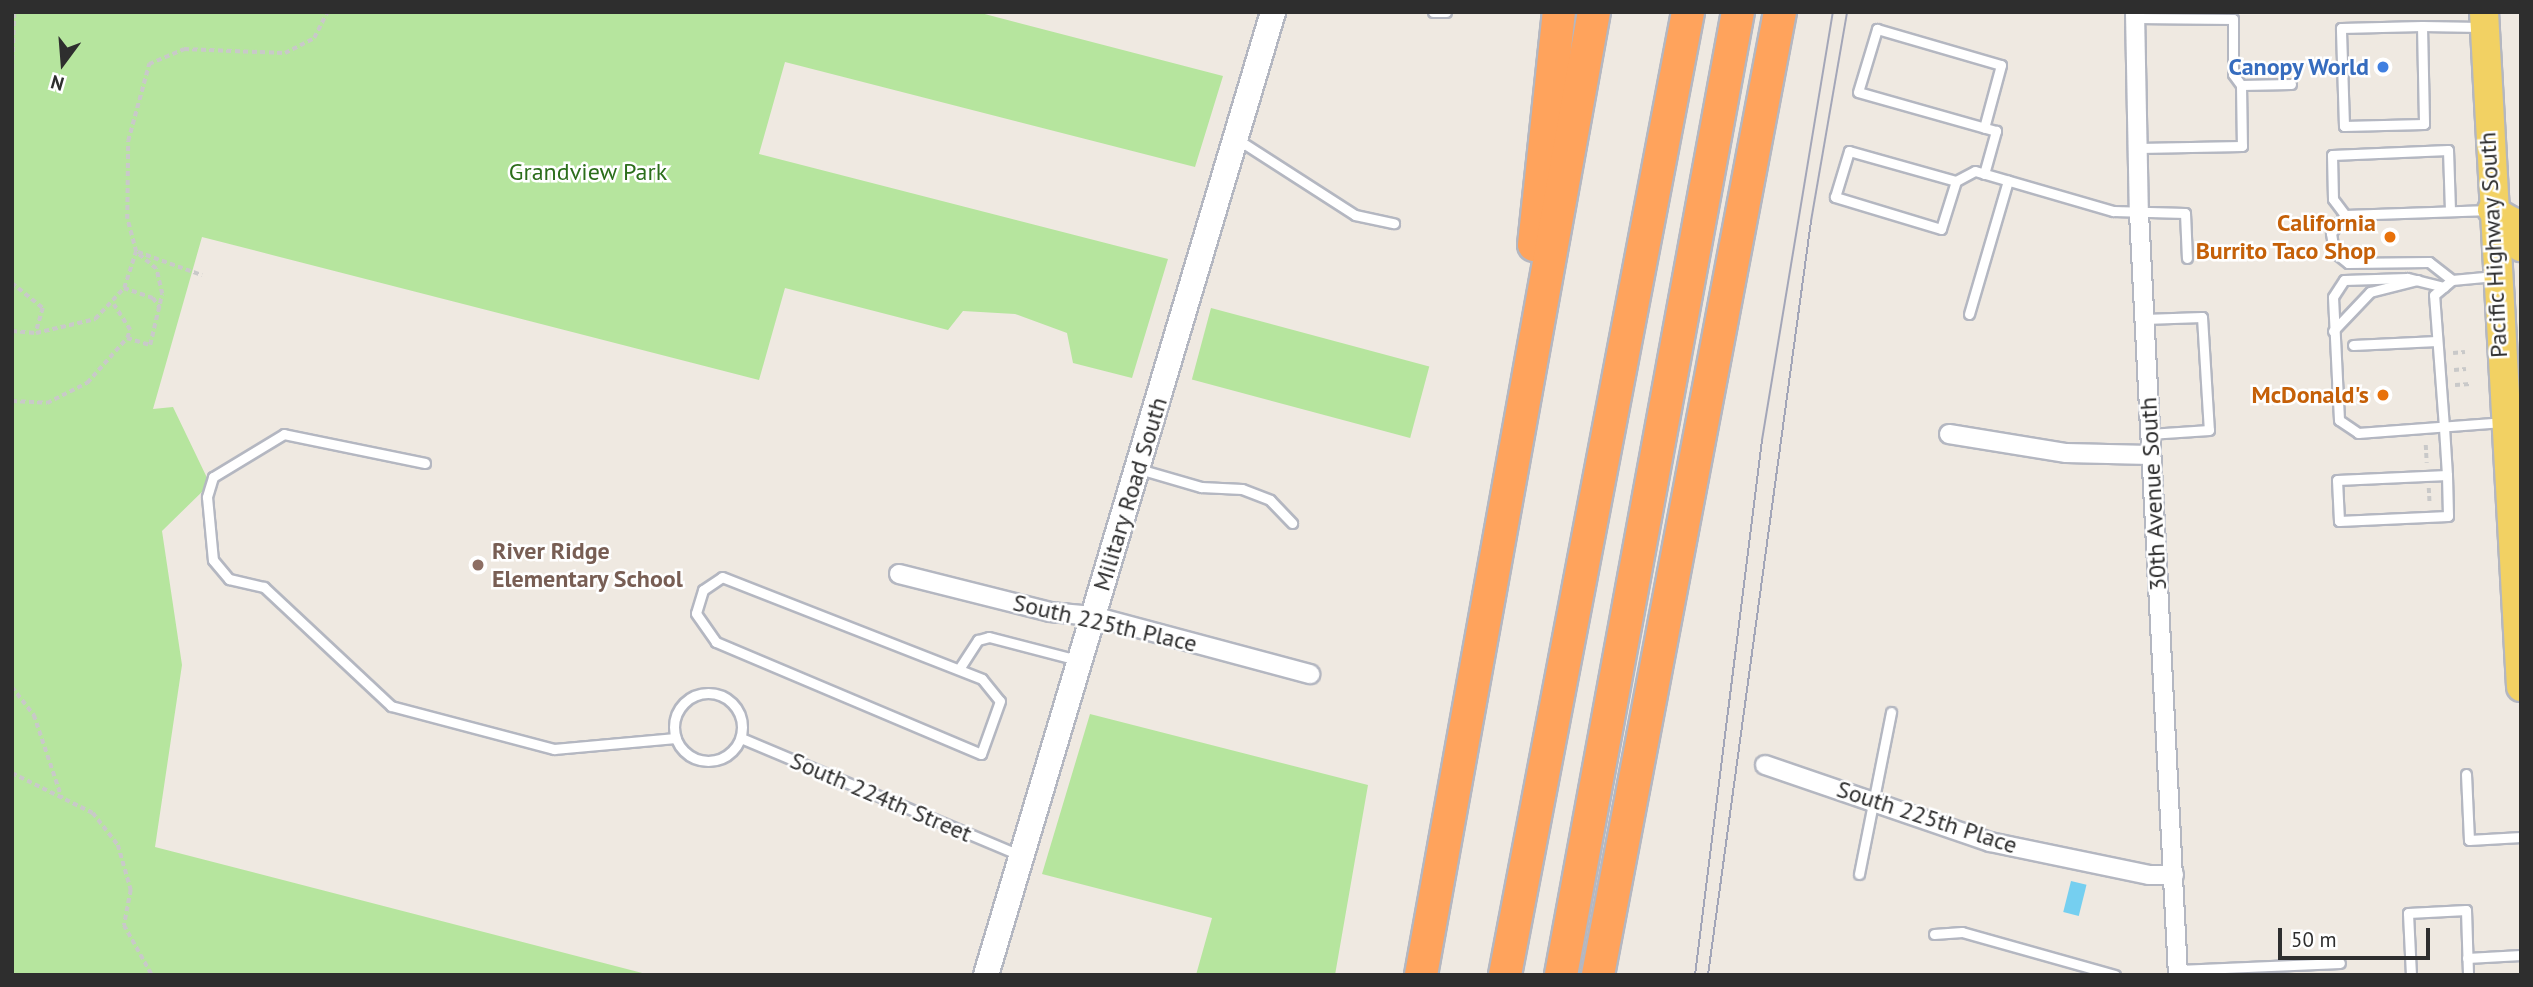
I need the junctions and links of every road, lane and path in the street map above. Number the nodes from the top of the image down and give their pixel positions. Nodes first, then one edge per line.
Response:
1 (14, 12) edge
2 (327, 12) edge
3 (1273, 12) edge
4 (1433, 12) edge
5 (1446, 12) edge
6 (1559, 12) edge
7 (1594, 12) edge
8 (1688, 12) edge
9 (1738, 12) edge
10 (1780, 12) edge
11 (2136, 15) edge
12 (2483, 20) edge
13 (2422, 26) junction
14 (12, 69) edge
15 (2241, 85) junction
16 (2291, 85) dead end
17 (1984, 128) junction
18 (1236, 138) junction
19 (2138, 148) junction
20 (1984, 174) junction
21 (1956, 181) junction
22 (2008, 181) junction
23 (2492, 210) junction
24 (2450, 211) junction
25 (2138, 213) junction
26 (2345, 215) junction
27 (1394, 223) dead end
28 (2521, 247) edge
29 (135, 252) junction
30 (2187, 258) dead end
31 (202, 275) dead end
32 (2495, 276) junction
33 (2417, 280) junction
34 (12, 283) edge
35 (2448, 284) junction
36 (124, 288) junction
37 (114, 305) junction
38 (160, 309) junction
39 (1969, 314) dead end
40 (2144, 319) junction
41 (12, 331) edge
42 (36, 333) junction
43 (2332, 333) junction
44 (127, 338) junction
45 (2437, 341) junction
46 (2353, 345) dead end
47 (2465, 352) dead end
48 (2450, 353) dead end
49 (2466, 369) dead end
50 (2454, 370) dead end
51 (2471, 384) dead end
52 (2452, 385) dead end
53 (12, 401) edge
54 (2503, 422) junction
55 (2444, 427) junction
56 (1949, 434) dead end
57 (2149, 434) junction
58 (2426, 445) dead end
59 (2150, 455) junction
60 (425, 463) dead end
61 (2427, 463) dead end
62 (1137, 469) junction
63 (2447, 475) junction
64 (2429, 486) dead end
65 (2430, 508) dead end
66 (1292, 523) dead end
67 (1503, 528) junction
68 (899, 574) dead end
69 (1093, 616) junction
70 (1079, 661) junction
71 (958, 669) junction
72 (1310, 674) dead end
73 (12, 687) edge
74 (2521, 687) edge
75 (1891, 712) dead end
76 (676, 738) junction
77 (741, 738) junction
78 (1765, 765) dead end
79 (12, 773) edge
80 (2466, 775) dead end
81 (1872, 797) junction
82 (62, 800) junction
83 (2521, 837) edge
84 (1022, 855) junction
85 (1859, 874) dead end
86 (2174, 875) junction
87 (1934, 934) dead end
88 (2521, 955) edge
89 (2467, 958) junction
90 (2340, 963) dead end
91 (2178, 972) edge
92 (152, 975) edge
93 (986, 975) edge
94 (1421, 975) edge
95 (1506, 975) edge
96 (1561, 975) edge
97 (1598, 975) edge
98 (2115, 975) edge
99 (2411, 975) edge
100 (2468, 975) edge

1 - 14 path
2 - 29 path
3 - 18 main road, Military Road South
4 - 5 lane
6 - 67 highway
7 - 67 highway
8 - 95 highway
9 - 96 highway
10 - 97 highway
11 - 15 lane
11 - 19 street, 30th Avenue South
12 - 13 lane
12 - 23 main road, Pacific Highway South
13 - 13 lane
15 - 16 lane
15 - 19 lane
17 - 17 lane
17 - 20 lane
18 - 27 lane
18 - 62 main road, Military Road South
19 - 25 street, 30th Avenue South
20 - 21 lane
20 - 22 lane
21 - 21 lane
22 - 25 lane
22 - 39 lane
23 - 24 lane
23 - 28 main road
23 - 32 main road, Pacific Highway South
24 - 26 lane
24 - 26 lane
25 - 30 lane
25 - 40 street, 30th Avenue South
26 - 35 lane
29 - 31 path
29 - 36 path
29 - 38 path
32 - 35 lane
32 - 54 main road, Pacific Highway South
33 - 35 lane
33 - 43 lane
33 - 43 lane
34 - 42 path
35 - 45 lane
36 - 37 path
36 - 38 path
37 - 42 path
37 - 44 path
38 - 44 path
40 - 57 street, 30th Avenue South
40 - 57 lane
41 - 42 path
43 - 55 lane
44 - 53 path
45 - 46 lane
45 - 55 lane
47 - 48 path
49 - 50 path
51 - 52 path
54 - 55 lane
54 - 74 main road, Pacific Highway South
55 - 63 lane
56 - 59 street
57 - 59 street, 30th Avenue South
58 - 61 path
59 - 86 street, 30th Avenue South
60 - 76 lane
62 - 66 lane
62 - 69 main road, Military Road South
63 - 63 lane
64 - 65 path
67 - 94 highway
68 - 69 street, South 225th Place
69 - 70 main road, Military Road South
69 - 72 street, South 225th Place
70 - 71 lane
70 - 84 main road, Military Road South
71 - 71 lane
73 - 82 path
75 - 81 lane
76 - 77 lane
76 - 77 lane
77 - 84 lane, South 224th Street
78 - 81 street, South 225th Place
79 - 82 path
80 - 83 lane
81 - 85 lane
81 - 86 street, South 225th Place
82 - 92 path
84 - 93 main road, Military Road South
86 - 91 street, 30th Avenue South
87 - 98 lane
88 - 89 lane
89 - 99 lane
89 - 100 lane
90 - 91 lane

